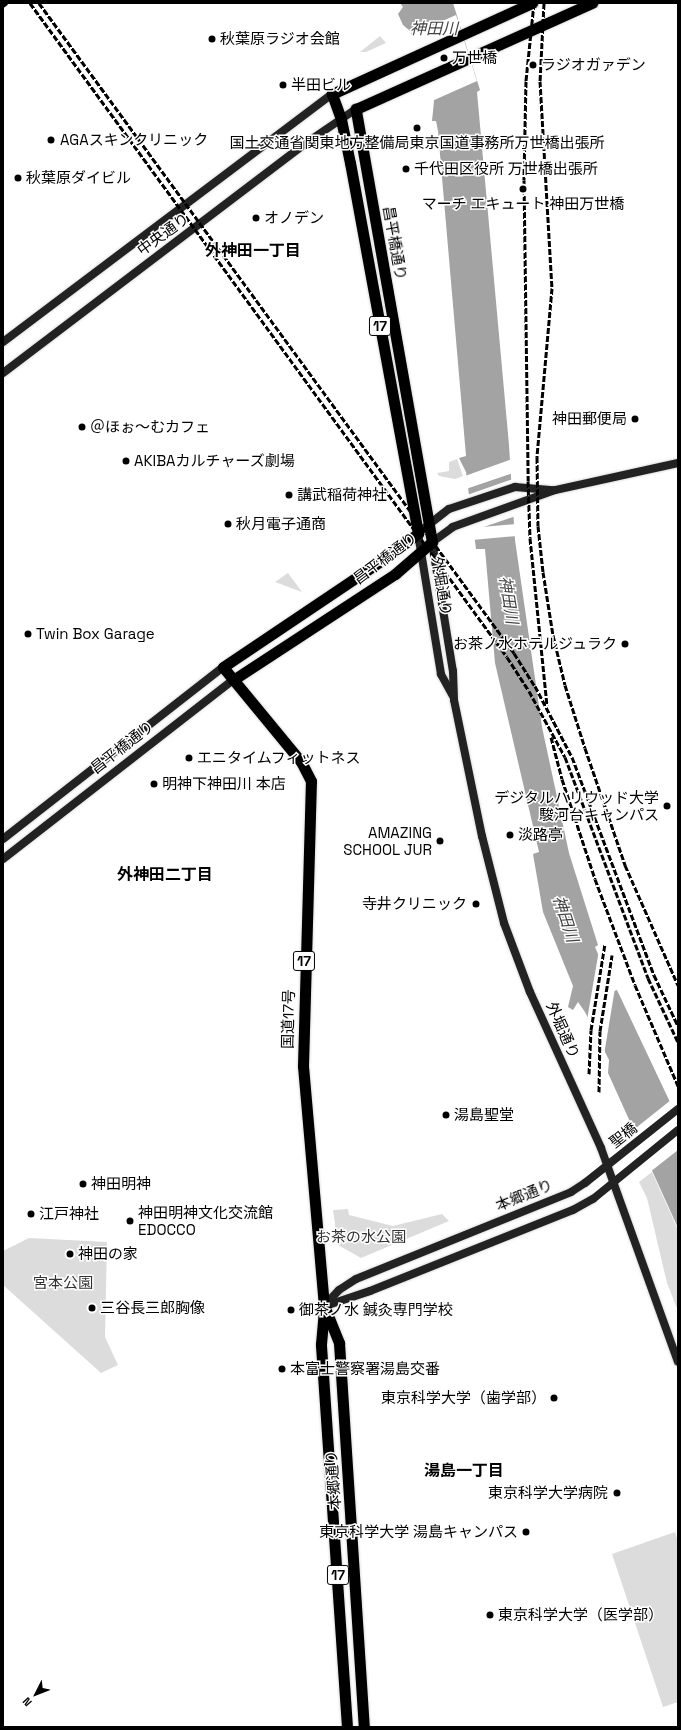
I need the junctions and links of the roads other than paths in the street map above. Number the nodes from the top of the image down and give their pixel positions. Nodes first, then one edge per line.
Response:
1 (532, 3) edge
2 (592, 3) edge
3 (332, 94) junction
4 (356, 109) junction
5 (341, 118) junction
6 (3, 342) edge
7 (3, 373) edge
8 (678, 463) edge
9 (555, 490) junction
10 (428, 524) junction
11 (418, 533) junction
12 (432, 542) junction
13 (422, 551) junction
14 (223, 667) junction
15 (233, 680) junction
16 (454, 700) junction
17 (3, 839) edge
18 (3, 859) edge
19 (678, 1109) edge
20 (678, 1130) edge
21 (585, 1183) joint
22 (324, 1306) junction
23 (678, 1362) edge
24 (348, 1727) edge
25 (364, 1727) edge

1 - 3 highway
2 - 4 highway
3 - 5 highway, 17
3 - 6 main road, 中央通り
4 - 5 main road, 中央通り
4 - 10 highway, 昌平橋通り / 17
5 - 7 main road, 中央通り
5 - 11 highway, 昌平橋通り / 17
8 - 9 main road
9 - 10 main road
9 - 12 main road, 外堀通り
10 - 11 main road
10 - 12 highway, 昌平橋通り / 17
11 - 13 main road, 外堀通り
11 - 14 highway, 昌平橋通り
12 - 13 highway, 昌平橋通り
12 - 16 main road, 外堀通り
13 - 15 highway, 昌平橋通り
13 - 16 main road, 外堀通り
14 - 15 highway, 国道17号 / 17
14 - 17 main road, 昌平橋通り
15 - 18 main road, 昌平橋通り
15 - 22 highway, 国道17号 / 17
16 - 23 main road, 外堀通り
19 - 21 main road, 聖橋, bridge
20 - 22 main road, 聖橋, bridge
21 - 22 main road, 本郷通り
22 - 24 highway, 本郷通り / 17
22 - 25 highway, 本郷通り / 17

